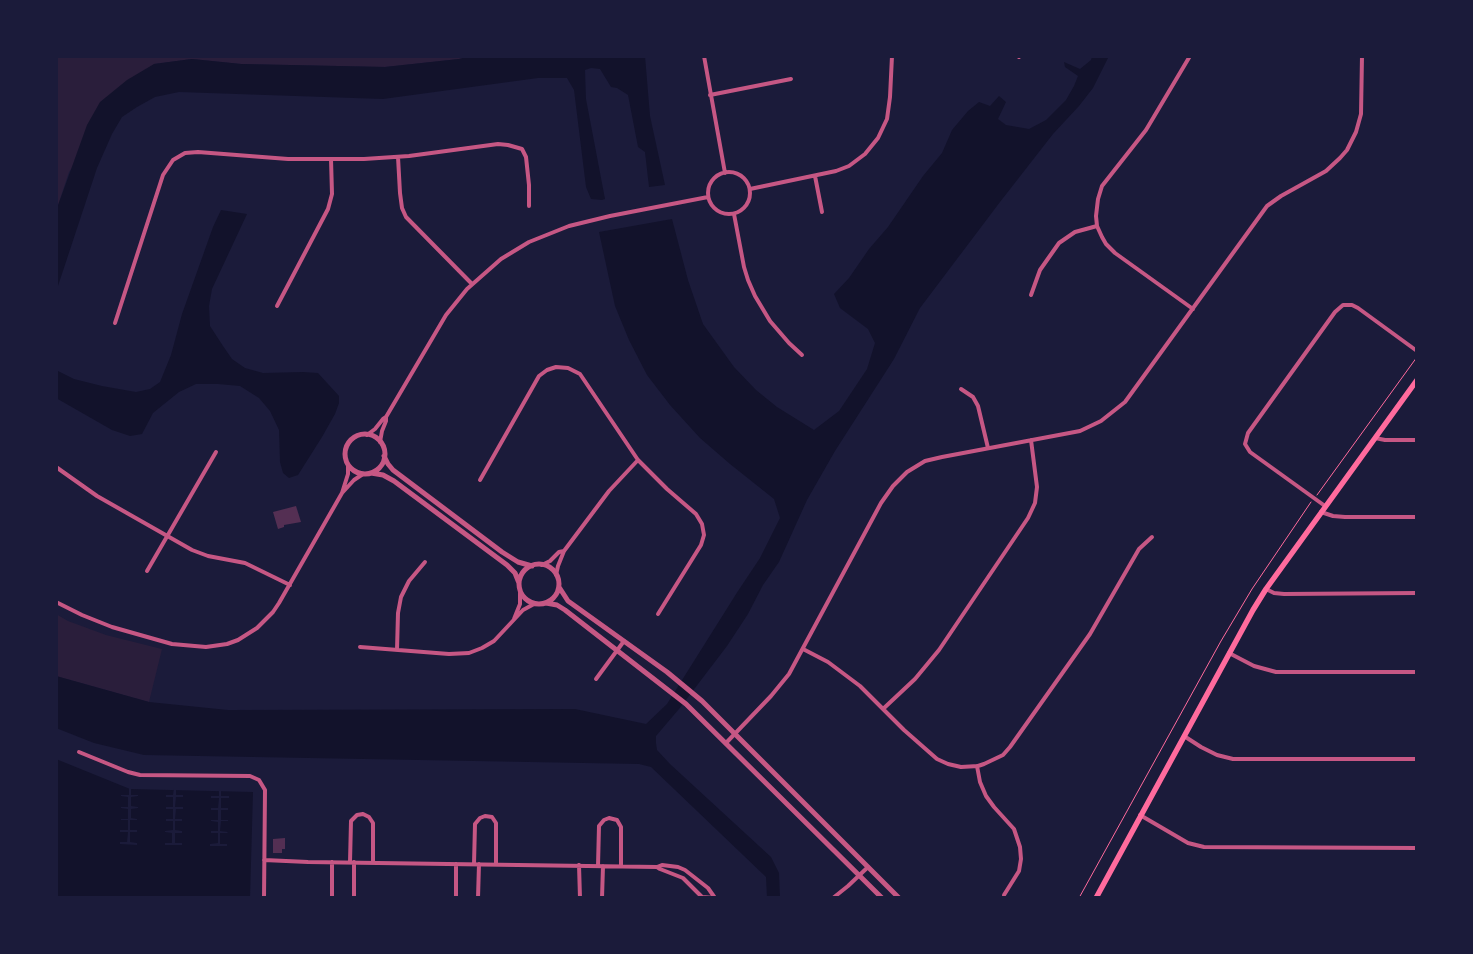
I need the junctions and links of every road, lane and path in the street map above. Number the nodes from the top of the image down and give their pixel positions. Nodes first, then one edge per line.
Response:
1 (704, 56) edge
2 (892, 56) edge
3 (1190, 56) edge
4 (1362, 56) edge
5 (791, 79) dead end
6 (710, 95) junction
7 (398, 157) junction
8 (331, 159) junction
9 (725, 173) junction
10 (815, 176) junction
11 (750, 189) junction
12 (708, 196) junction
13 (529, 206) dead end
14 (822, 212) dead end
15 (734, 214) junction
16 (1097, 226) junction
17 (472, 284) junction
18 (1032, 295) dead end
19 (277, 306) dead end
20 (1193, 309) junction
21 (115, 323) dead end
22 (1417, 351) edge
23 (802, 355) dead end
24 (1417, 357) edge
25 (1417, 380) edge
26 (961, 389) dead end
27 (386, 417) junction
28 (366, 435) junction
29 (1375, 438) junction
30 (1031, 440) junction
31 (1417, 440) edge
32 (380, 442) junction
33 (988, 448) junction
34 (216, 452) dead end
35 (384, 456) junction
36 (638, 460) junction
37 (348, 466) junction
38 (56, 467) edge
39 (371, 473) junction
40 (362, 474) junction
41 (480, 480) dead end
42 (342, 494) junction
43 (1317, 495) dead end
44 (1312, 502) dead end
45 (1325, 506) junction
46 (1321, 512) junction
47 (1417, 517) edge
48 (167, 537) junction
49 (1152, 537) dead end
50 (564, 551) junction
51 (424, 562) dead end
52 (542, 565) junction
53 (532, 566) junction
54 (147, 571) dead end
55 (556, 575) junction
56 (519, 583) junction
57 (290, 585) junction
58 (559, 587) junction
59 (1266, 589) junction
60 (520, 593) junction
61 (1417, 593) edge
62 (56, 602) edge
63 (546, 603) junction
64 (534, 604) junction
65 (658, 614) dead end
66 (514, 619) junction
67 (624, 641) junction
68 (360, 647) dead end
69 (803, 649) junction
70 (397, 650) junction
71 (617, 651) junction
72 (1228, 653) junction
73 (1417, 672) edge
74 (596, 679) dead end
75 (883, 709) junction
76 (735, 734) junction
77 (1184, 736) junction
78 (726, 743) junction
79 (79, 752) dead end
80 (1417, 759) edge
81 (977, 766) junction
82 (1140, 815) junction
83 (1417, 848) edge
84 (264, 860) junction
85 (332, 862) junction
86 (352, 862) junction
87 (373, 862) junction
88 (456, 864) junction
89 (477, 864) junction
90 (496, 864) junction
91 (580, 866) junction
92 (601, 866) junction
93 (621, 866) junction
94 (657, 867) junction
95 (868, 867) junction
96 (859, 876) junction
97 (1004, 895) dead end
98 (264, 898) edge
99 (332, 898) edge
100 (354, 898) edge
101 (456, 898) edge
102 (478, 898) edge
103 (580, 898) edge
104 (602, 898) edge
105 (715, 898) edge
106 (833, 898) edge
107 (882, 898) edge
108 (899, 898) edge
109 (1079, 898) edge
110 (1096, 898) edge

1 - 6 street
2 - 10 street
3 - 16 street
4 - 20 street
5 - 6 street
6 - 9 street
7 - 8 street
7 - 13 street
7 - 17 street
8 - 19 street
8 - 21 street
9 - 11 street
9 - 12 street
10 - 11 street
10 - 14 street
11 - 15 street
12 - 15 street
12 - 17 street
15 - 23 street
16 - 18 street
16 - 20 street
17 - 27 street
20 - 30 street
22 - 45 street
24 - 43 path
25 - 29 main road
26 - 33 street
27 - 28 street
27 - 32 street
28 - 32 street
28 - 37 street
29 - 31 street
29 - 45 main road
30 - 33 street
30 - 75 street
32 - 35 street
33 - 69 street
34 - 48 street
35 - 39 street
35 - 53 street
36 - 41 street
36 - 50 street
36 - 65 street
37 - 40 street
37 - 42 street
38 - 48 street
39 - 40 street
39 - 56 street
40 - 42 street
42 - 57 street
44 - 109 path
45 - 46 main road
46 - 47 street
46 - 59 main road
48 - 54 street
48 - 57 street
49 - 81 street
50 - 52 street
50 - 55 street
51 - 70 street
52 - 53 street
52 - 55 street
53 - 56 street
55 - 58 street
56 - 60 street
57 - 62 street
58 - 63 street
58 - 67 street
59 - 61 street
59 - 72 main road
60 - 64 street
60 - 66 street
63 - 64 street
63 - 71 street
64 - 66 street
66 - 70 street
67 - 71 street
67 - 76 street
68 - 70 street
69 - 75 street
69 - 76 street
71 - 74 street
71 - 78 street
72 - 73 street
72 - 77 main road
75 - 81 street
76 - 78 street
76 - 95 street
77 - 80 street
77 - 82 main road
78 - 96 street
79 - 84 street
81 - 97 street
82 - 83 street
82 - 110 main road
84 - 85 street
84 - 98 street
85 - 86 street
85 - 99 street
86 - 87 street
86 - 87 street
86 - 100 street
87 - 88 street
88 - 89 street
88 - 101 street
89 - 90 street
89 - 90 street
89 - 102 street
90 - 91 street
91 - 92 street
91 - 103 street
92 - 93 street
92 - 93 street
92 - 104 street
93 - 94 street
94 - 105 street
94 - 105 street
95 - 96 street
95 - 108 street
96 - 106 street
96 - 107 street

